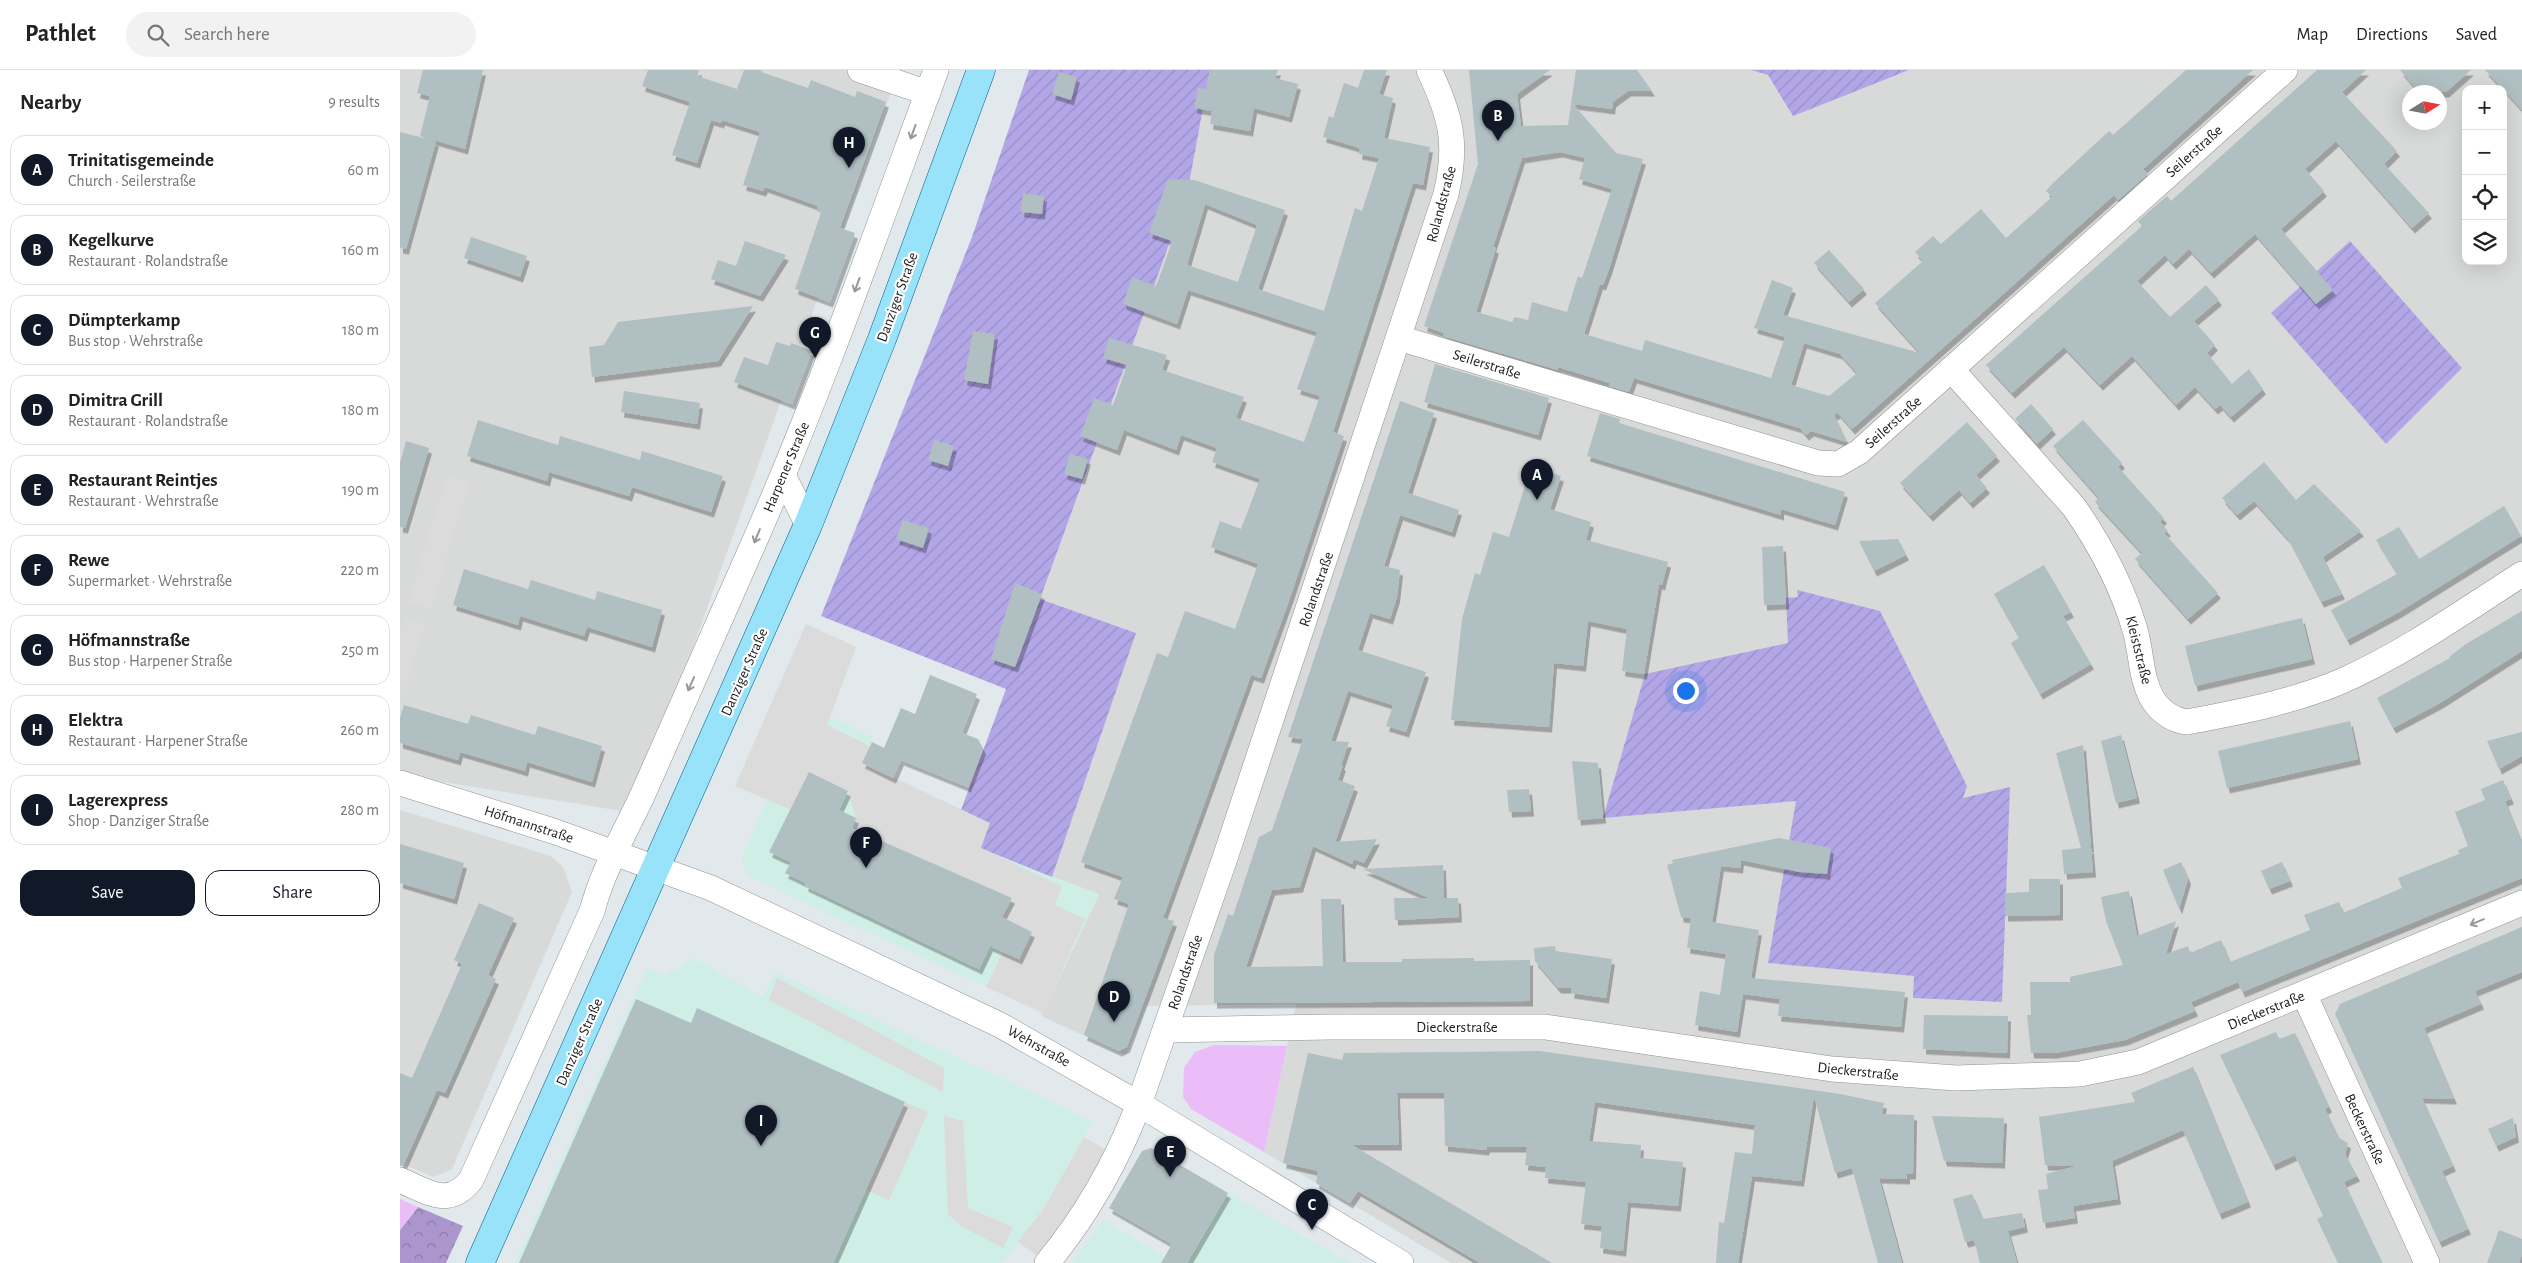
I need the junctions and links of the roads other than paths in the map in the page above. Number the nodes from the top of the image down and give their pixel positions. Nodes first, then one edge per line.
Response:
1 (860, 70) edge
2 (981, 70) edge
3 (2285, 70) edge
4 (1434, 72) edge
5 (932, 81) edge
6 (1399, 338) junction
7 (1951, 369) junction
8 (783, 475) junction
9 (808, 525) junction
10 (2522, 574) edge
11 (400, 783) edge
12 (613, 854) junction
13 (656, 870) junction
14 (2522, 903) edge
15 (2304, 994) junction
16 (1165, 1030) junction
17 (1139, 1104) junction
18 (400, 1180) edge
19 (480, 1263) edge
20 (1047, 1263) edge
21 (1401, 1263) edge
22 (2427, 1263) edge

1 - 5 street
2 - 9 main road, Danziger Straße
3 - 7 street, Seilerstraße
4 - 6 street, Rolandstraße
5 -> 8 street, Harpener Straße
6 - 7 street, Seilerstraße
6 - 16 street, Rolandstraße
7 - 10 street, Kleiststraße
8 - 9 street
8 -> 12 street, Harpener Straße
9 - 13 main road, Danziger Straße
11 - 12 street, Höfmannstraße
12 - 13 street, Höfmannstraße
12 - 18 street
13 - 17 street, Wehrstraße
13 - 19 main road, Danziger Straße
14 -> 15 street, Dieckerstraße
15 - 16 street, Dieckerstraße
15 - 22 street, Beckerstraße
16 - 17 street, Rolandstraße
17 - 20 street, Rolandstraße
17 - 21 street, Wehrstraße

